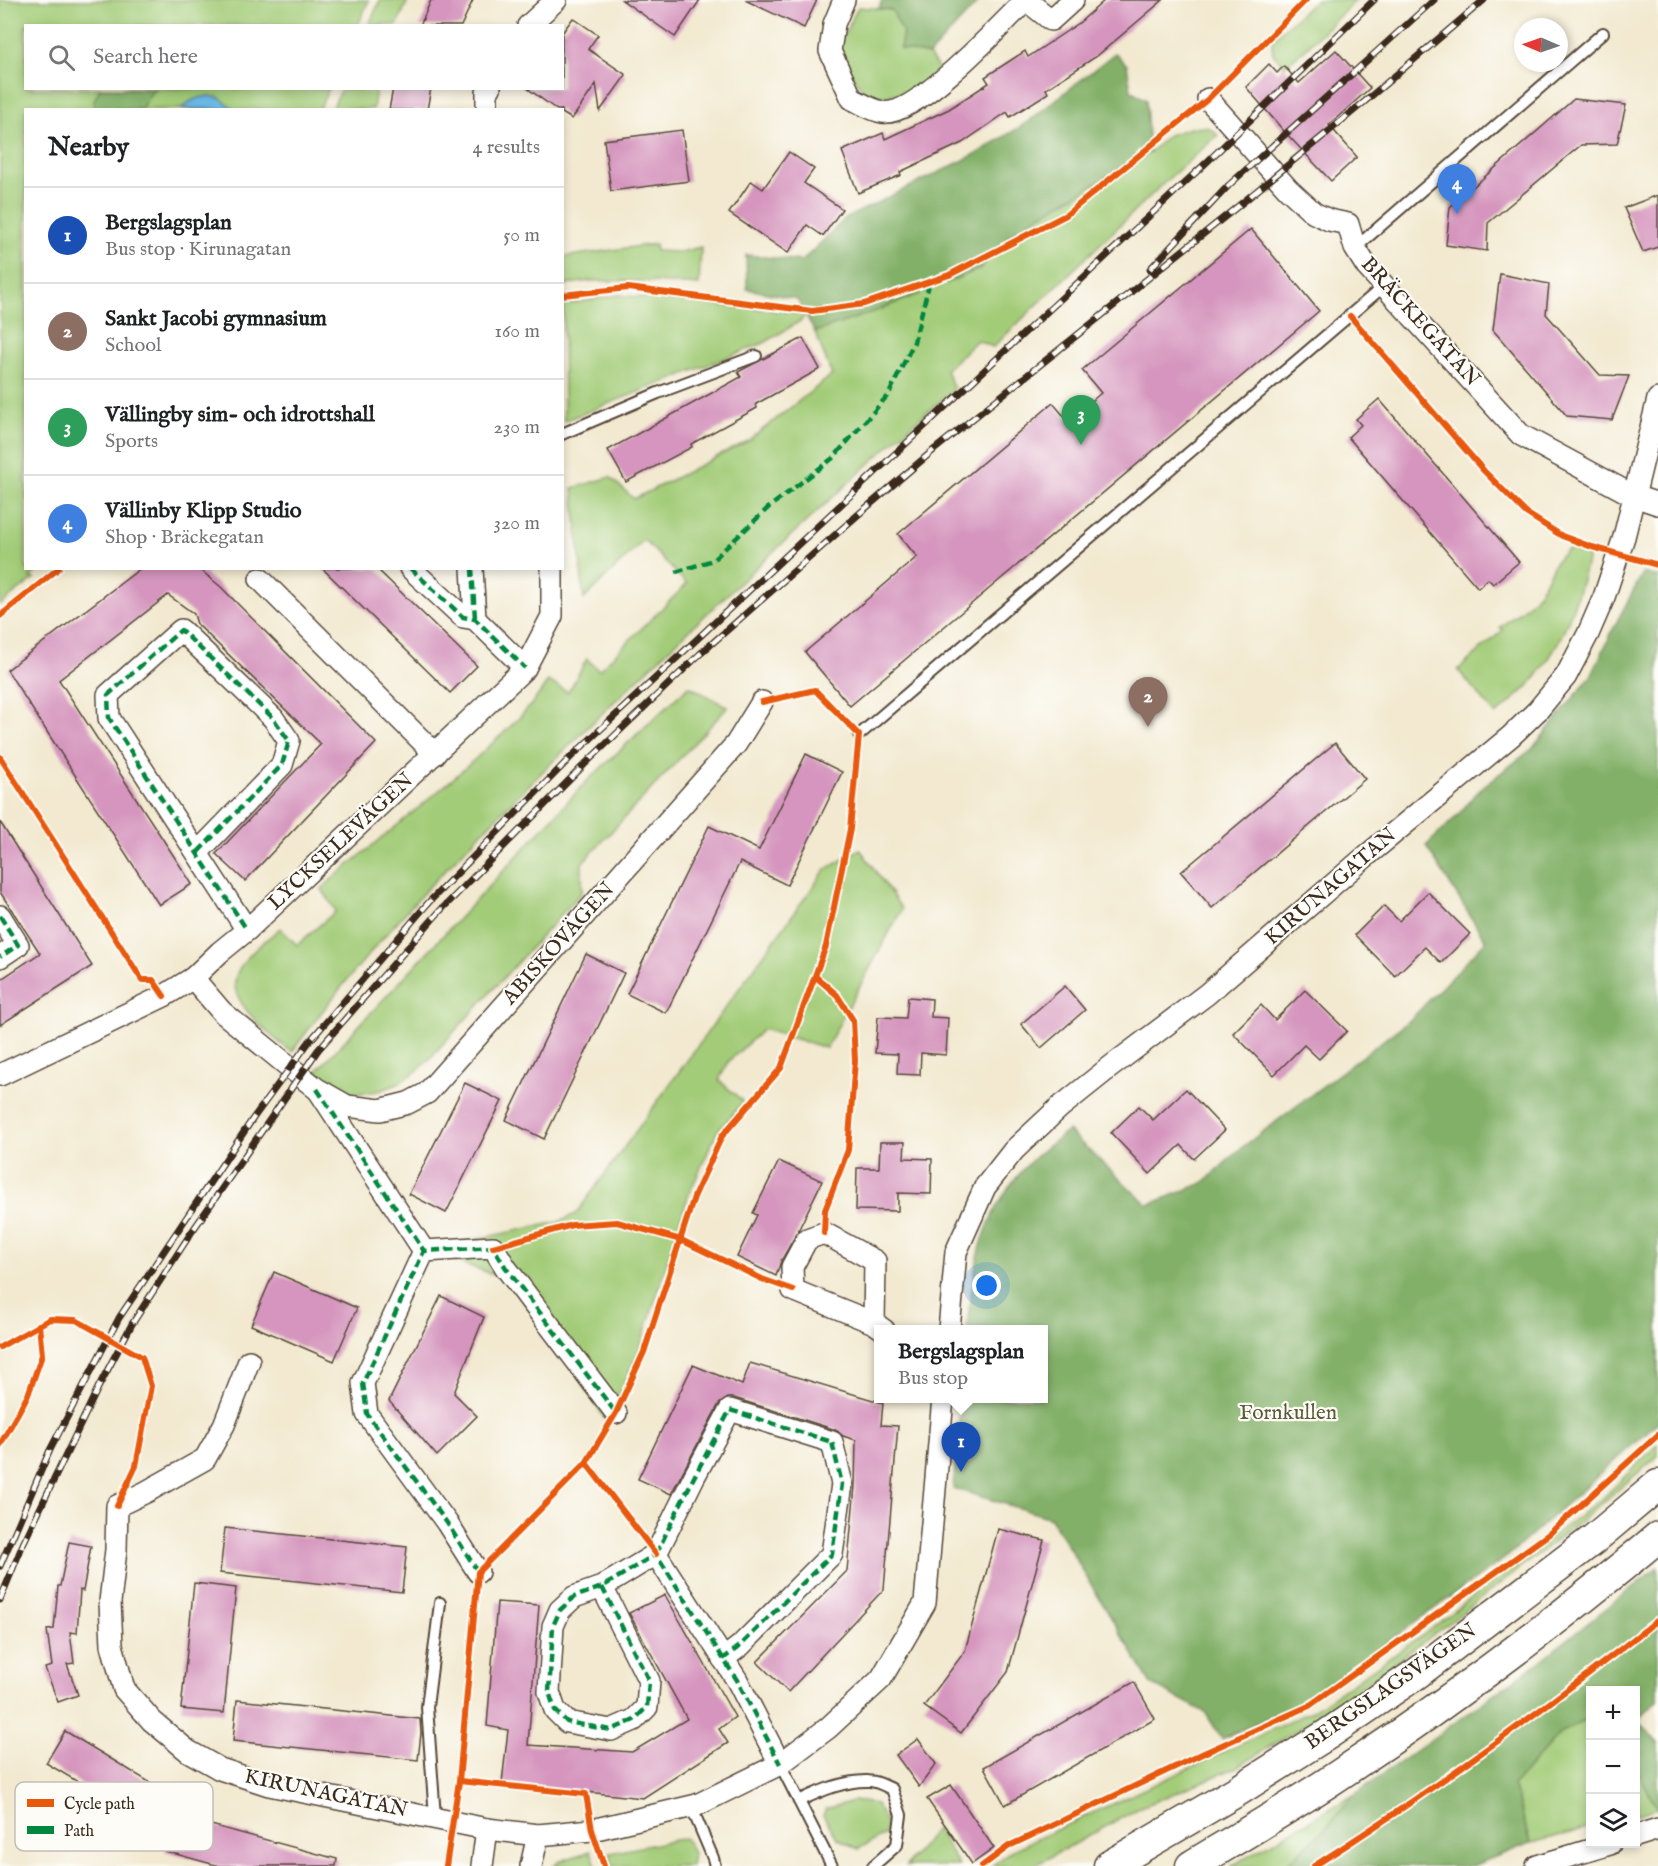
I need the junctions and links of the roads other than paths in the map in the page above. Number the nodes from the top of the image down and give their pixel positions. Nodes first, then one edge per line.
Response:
1 (556, 0) edge
2 (844, 0) edge
3 (1026, 0) edge
4 (1073, 0) edge
5 (530, 24) edge
6 (1603, 33) dead end
7 (489, 90) edge
8 (1208, 99) dead end
9 (487, 108) edge
10 (1355, 248) junction
11 (1384, 286) junction
12 (756, 356) dead end
13 (1658, 399) edge
14 (564, 433) edge
15 (1634, 496) junction
16 (1658, 504) edge
17 (412, 570) edge
18 (472, 570) edge
19 (552, 570) edge
20 (260, 579) dead end
21 (475, 620) junction
22 (525, 668) junction
23 (762, 702) dead end
24 (859, 735) dead end
25 (435, 754) junction
26 (198, 852) junction
27 (0, 916) edge
28 (248, 930) junction
29 (0, 957) edge
30 (193, 978) junction
31 (0, 1075) edge
32 (317, 1089) junction
33 (424, 1251) junction
34 (877, 1325) edge
35 (879, 1325) edge
36 (949, 1325) edge
37 (249, 1362) dead end
38 (943, 1403) edge
39 (616, 1413) dead end
40 (1658, 1485) edge
41 (1658, 1538) edge
42 (656, 1554) junction
43 (478, 1572) dead end
44 (602, 1587) junction
45 (440, 1603) dead end
46 (723, 1659) junction
47 (780, 1764) junction
48 (799, 1801) junction
49 (691, 1806) junction
50 (435, 1818) junction
51 (487, 1829) junction
52 (1658, 1829) edge
53 (1640, 1834) edge
54 (538, 1835) junction
55 (1597, 1848) edge
56 (482, 1866) edge
57 (531, 1866) edge
58 (715, 1866) edge
59 (832, 1866) edge
60 (873, 1866) edge
61 (1109, 1866) edge
62 (1191, 1866) edge
63 (1537, 1866) edge

1 - 5 street
2 - 3 street
3 - 4 street
6 - 10 lane
7 - 9 street
8 - 10 street, BRÄCKEGATAN
10 - 11 street, BRÄCKEGATAN
11 - 15 street, BRÄCKEGATAN
11 - 24 lane
12 - 14 lane
13 - 15 street, KIRUNAGATAN
15 - 16 street, BRÄCKEGATAN
15 - 36 street, KIRUNAGATAN
17 - 21 street
18 - 21 street
19 - 22 street, LYCKSELEVÄGEN
20 - 25 street
21 - 22 street
22 - 25 street, LYCKSELEVÄGEN
23 - 32 street, ABISKOVÄGEN
25 - 28 street, LYCKSELEVÄGEN
26 - 26 street, LYCKSELEVÄGEN
26 - 28 street, LYCKSELEVÄGEN
27 - 29 street
28 - 30 street, LYCKSELEVÄGEN
30 - 31 street, LYCKSELEVÄGEN
30 - 32 street, ABISKOVÄGEN
32 - 33 street, ABISKOVÄGEN
33 - 39 street
33 - 43 street
34 - 35 street
37 - 50 street, KIRUNAGATAN
38 - 47 street, KIRUNAGATAN
40 - 61 main road, BERGSLAGSVÄGEN
41 - 62 main road, BERGSLAGSVÄGEN
42 - 44 street
42 - 46 street
42 - 46 street
44 - 44 street
45 - 50 lane, KIRUNAGATAN
46 - 47 street
47 - 48 lane
47 - 49 street, KIRUNAGATAN
48 - 59 lane
48 - 60 lane
49 - 54 street, KIRUNAGATAN
49 - 58 lane
50 - 51 street, KIRUNAGATAN
51 - 54 street, KIRUNAGATAN
51 - 56 street
52 - 53 street
54 - 57 street
55 - 63 street

